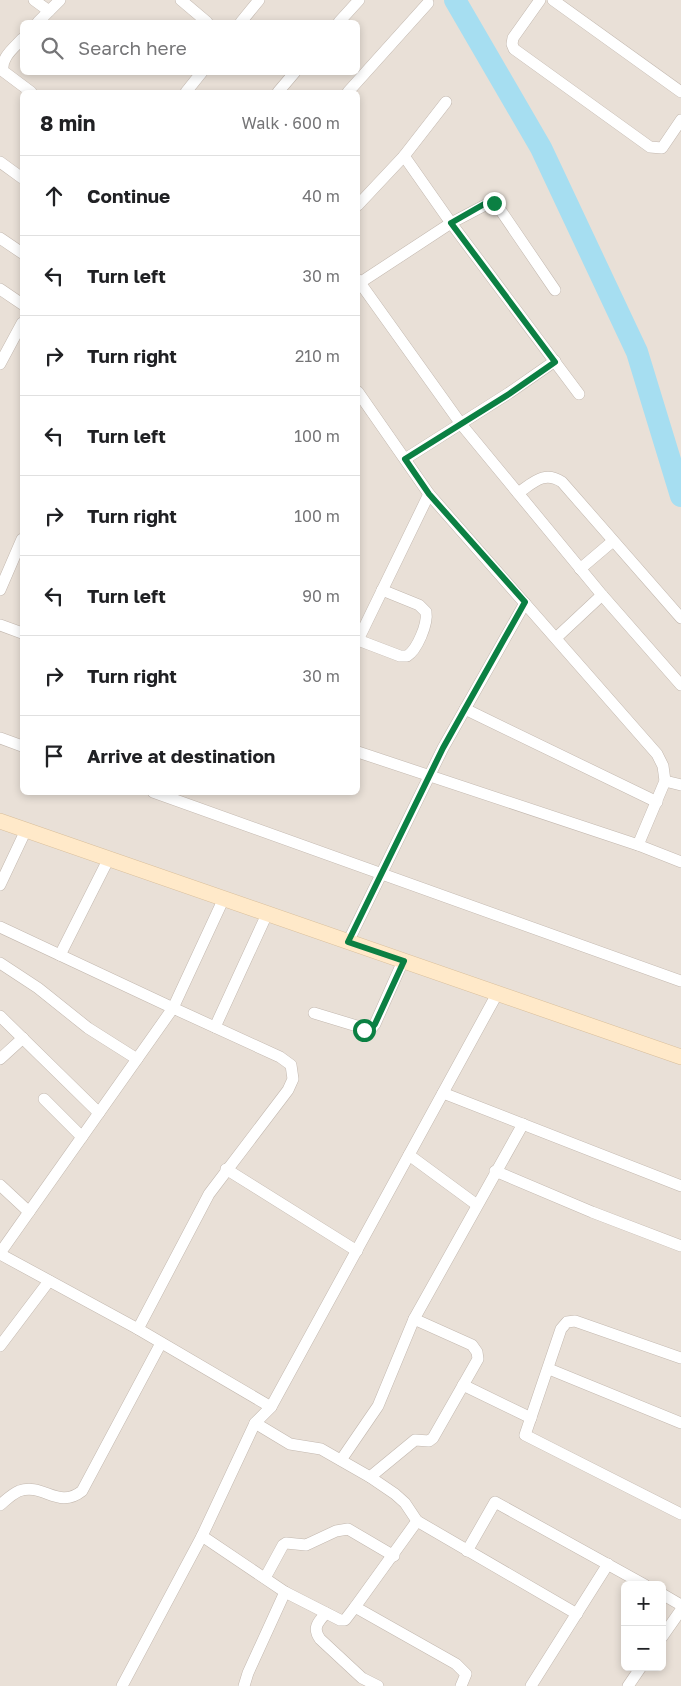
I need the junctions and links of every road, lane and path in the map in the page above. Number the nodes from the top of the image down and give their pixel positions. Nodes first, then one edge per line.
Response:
1 (34, 0) edge
2 (60, 0) edge
3 (181, 0) edge
4 (259, 0) edge
5 (358, 0) edge
6 (540, 0) edge
7 (553, 0) edge
8 (428, 3) dead end
9 (49, 11) junction
10 (40, 20) edge
11 (205, 20) edge
12 (243, 20) edge
13 (341, 20) edge
14 (20, 41) edge
15 (200, 75) edge
16 (292, 75) edge
17 (29, 90) edge
18 (188, 90) edge
19 (280, 90) edge
20 (350, 90) edge
21 (681, 92) edge
22 (446, 102) dead end
23 (681, 120) edge
24 (404, 156) junction
25 (0, 162) edge
26 (20, 177) edge
27 (360, 202) edge
28 (451, 223) junction
29 (0, 238) edge
30 (20, 252) edge
31 (360, 281) edge
32 (360, 285) edge
33 (0, 289) edge
34 (555, 290) dead end
35 (20, 303) edge
36 (20, 327) edge
37 (555, 362) junction
38 (0, 364) edge
39 (579, 394) dead end
40 (360, 395) edge
41 (461, 424) junction
42 (405, 459) junction
43 (518, 493) junction
44 (429, 494) junction
45 (613, 541) junction
46 (20, 544) edge
47 (580, 569) junction
48 (0, 590) edge
49 (382, 590) junction
50 (602, 595) junction
51 (525, 602) junction
52 (681, 618) edge
53 (0, 625) edge
54 (20, 632) edge
55 (360, 636) edge
56 (556, 638) junction
57 (360, 641) edge
58 (681, 685) edge
59 (466, 709) junction
60 (0, 738) edge
61 (20, 745) edge
62 (360, 753) edge
63 (429, 777) junction
64 (665, 782) junction
65 (681, 786) edge
66 (161, 795) edge
67 (657, 802) junction
68 (0, 821) edge
69 (26, 830) junction
70 (638, 845) junction
71 (109, 858) junction
72 (681, 862) edge
73 (380, 874) junction
74 (0, 885) edge
75 (224, 898) junction
76 (268, 914) junction
77 (0, 927) edge
78 (348, 942) junction
79 (60, 955) junction
80 (404, 961) junction
81 (0, 963) edge
82 (681, 981) edge
83 (497, 994) junction
84 (173, 1008) junction
85 (314, 1014) dead end
86 (0, 1016) edge
87 (215, 1027) junction
88 (23, 1038) junction
89 (681, 1057) edge
90 (137, 1059) junction
91 (0, 1060) edge
92 (443, 1093) junction
93 (44, 1099) dead end
94 (99, 1113) junction
95 (523, 1124) junction
96 (82, 1137) junction
97 (409, 1155) junction
98 (226, 1169) junction
99 (495, 1171) junction
100 (0, 1185) edge
101 (681, 1186) edge
102 (477, 1205) junction
103 (29, 1212) junction
104 (681, 1246) edge
105 (357, 1251) junction
106 (0, 1254) edge
107 (50, 1281) junction
108 (414, 1319) junction
109 (138, 1329) junction
110 (161, 1343) junction
111 (0, 1346) edge
112 (681, 1358) edge
113 (549, 1369) junction
114 (463, 1385) junction
115 (271, 1407) junction
116 (531, 1418) junction
117 (681, 1422) edge
118 (255, 1423) junction
119 (341, 1460) junction
120 (370, 1477) junction
121 (0, 1505) edge
122 (681, 1514) edge
123 (417, 1521) junction
124 (202, 1536) junction
125 (467, 1552) junction
126 (394, 1556) junction
127 (608, 1564) junction
128 (265, 1578) junction
129 (638, 1581) edge
130 (285, 1592) junction
131 (666, 1596) edge
132 (681, 1605) edge
133 (355, 1607) junction
134 (681, 1610) edge
135 (326, 1613) junction
136 (577, 1614) junction
137 (666, 1631) edge
138 (638, 1671) edge
139 (122, 1686) edge
140 (244, 1686) edge
141 (378, 1686) edge
142 (462, 1686) edge
143 (531, 1686) edge
144 (628, 1686) edge

1 - 9 street
2 - 9 street
3 - 11 street
4 - 12 street
5 - 13 street
6 - 23 street
7 - 21 street
8 - 20 street
9 - 10 street
14 - 17 street
15 - 18 street
16 - 19 street
22 - 24 street
24 - 27 street
24 - 28 street
25 - 26 street
28 - 31 street
28 - 34 street
28 - 37 street
29 - 30 street
32 - 41 street
33 - 35 street
36 - 38 street
37 - 39 street
37 - 41 street
40 - 42 street
41 - 42 street
41 - 43 street
42 - 44 street
43 - 45 street
43 - 47 street
44 - 49 street
44 - 51 street
45 - 47 street
45 - 52 street
46 - 48 street
47 - 50 street
49 - 55 street
49 - 57 street
50 - 56 street
50 - 58 street
51 - 56 street
51 - 59 street
53 - 54 street
56 - 64 street
59 - 63 street
59 - 67 street
60 - 61 street
62 - 63 street
63 - 70 street
63 - 73 street
64 - 65 street
64 - 67 street
66 - 73 street
67 - 70 street
68 - 69 main road
69 - 71 main road
69 - 74 street
70 - 72 street
71 - 75 main road
71 - 79 street
73 - 78 street
73 - 82 street
75 - 76 main road
75 - 84 street
76 - 78 main road
76 - 87 street
77 - 79 street
78 - 80 main road
79 - 84 street
80 - 83 main road
80 - 85 street
81 - 90 street
83 - 89 main road
83 - 92 street
84 - 87 street
84 - 90 street
86 - 88 street
87 - 98 street
88 - 91 street
88 - 94 street
90 - 94 street
92 - 95 street
92 - 97 street
93 - 96 street
94 - 96 street
95 - 99 street
95 - 101 street
96 - 103 street
97 - 102 street
97 - 105 street
98 - 105 street
98 - 109 street
99 - 102 street
99 - 104 street
100 - 103 street
102 - 108 street
103 - 106 street
105 - 115 street
106 - 107 street
107 - 109 street
107 - 111 street
108 - 114 street
108 - 119 street
109 - 110 street
110 - 115 street
110 - 121 street
112 - 113 street
113 - 116 street
113 - 117 street
114 - 116 street
114 - 120 street
115 - 118 street
116 - 122 street
118 - 119 street
118 - 124 street
119 - 120 street
120 - 123 street
123 - 125 street
123 - 126 street
124 - 128 street
124 - 139 street
125 - 127 street
125 - 136 street
126 - 128 street
126 - 133 street
127 - 129 street
127 - 136 street
128 - 130 street
130 - 135 street
130 - 140 street
131 - 132 street
133 - 135 street
133 - 142 street
134 - 137 street
135 - 141 street
136 - 143 street
138 - 144 street

